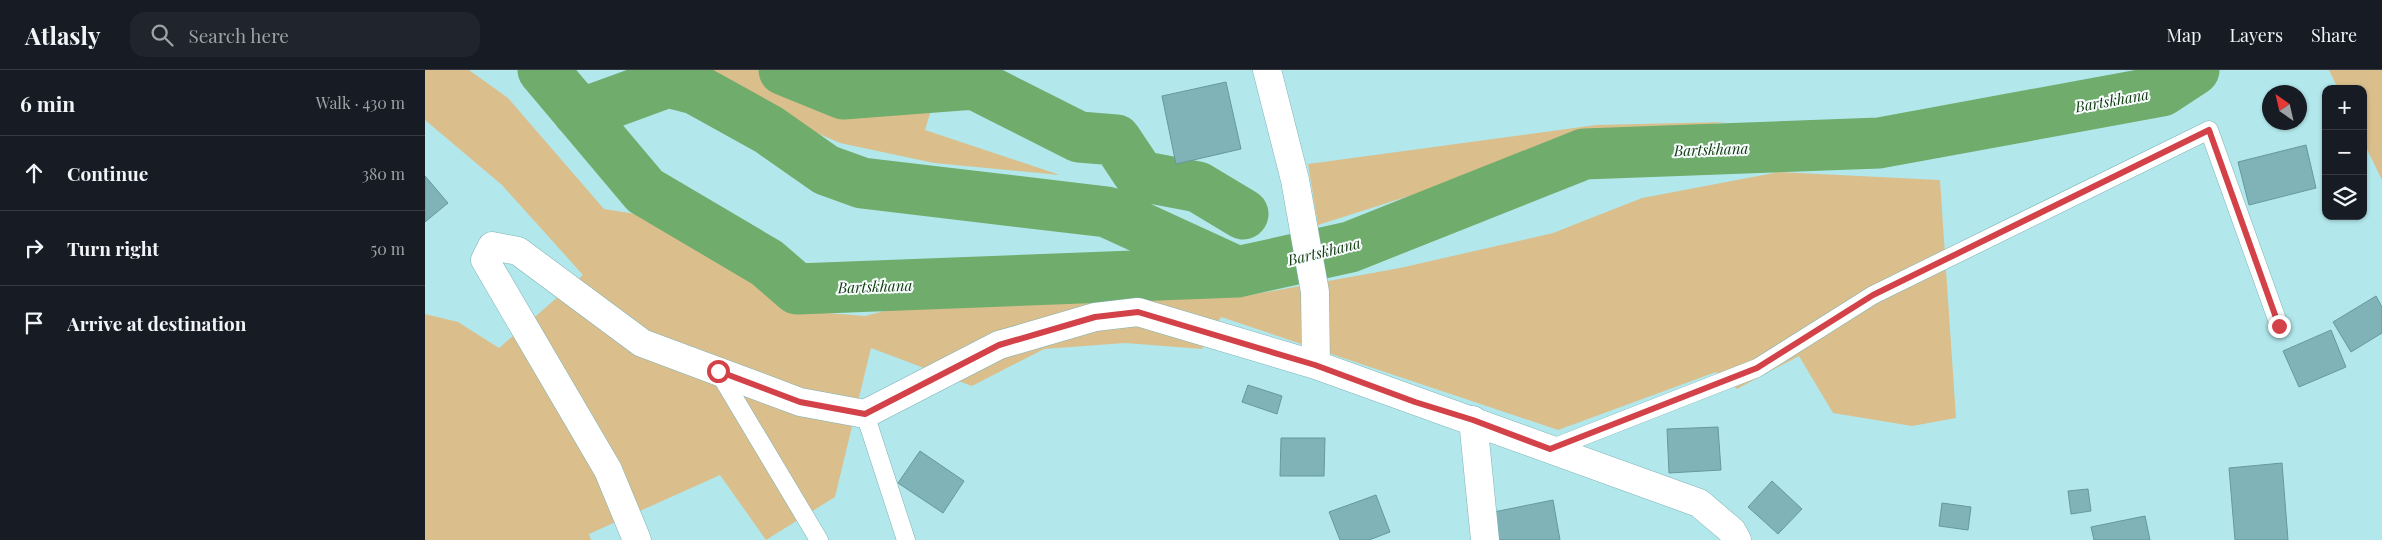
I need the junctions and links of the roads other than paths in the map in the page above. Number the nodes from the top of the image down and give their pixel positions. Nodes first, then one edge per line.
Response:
1 (1267, 70) edge
2 (2279, 326) dead end
3 (1315, 365) junction
4 (718, 371) junction
5 (865, 414) junction
6 (1473, 420) junction
7 (1550, 449) junction
8 (637, 540) edge
9 (819, 540) edge
10 (907, 540) edge
11 (1485, 540) edge
12 (1737, 540) edge

1 - 3 street
2 - 7 lane
3 - 5 street
3 - 6 street
4 - 5 street
4 - 8 street
4 - 9 lane
5 - 10 lane
6 - 7 street
6 - 11 street
7 - 12 street

